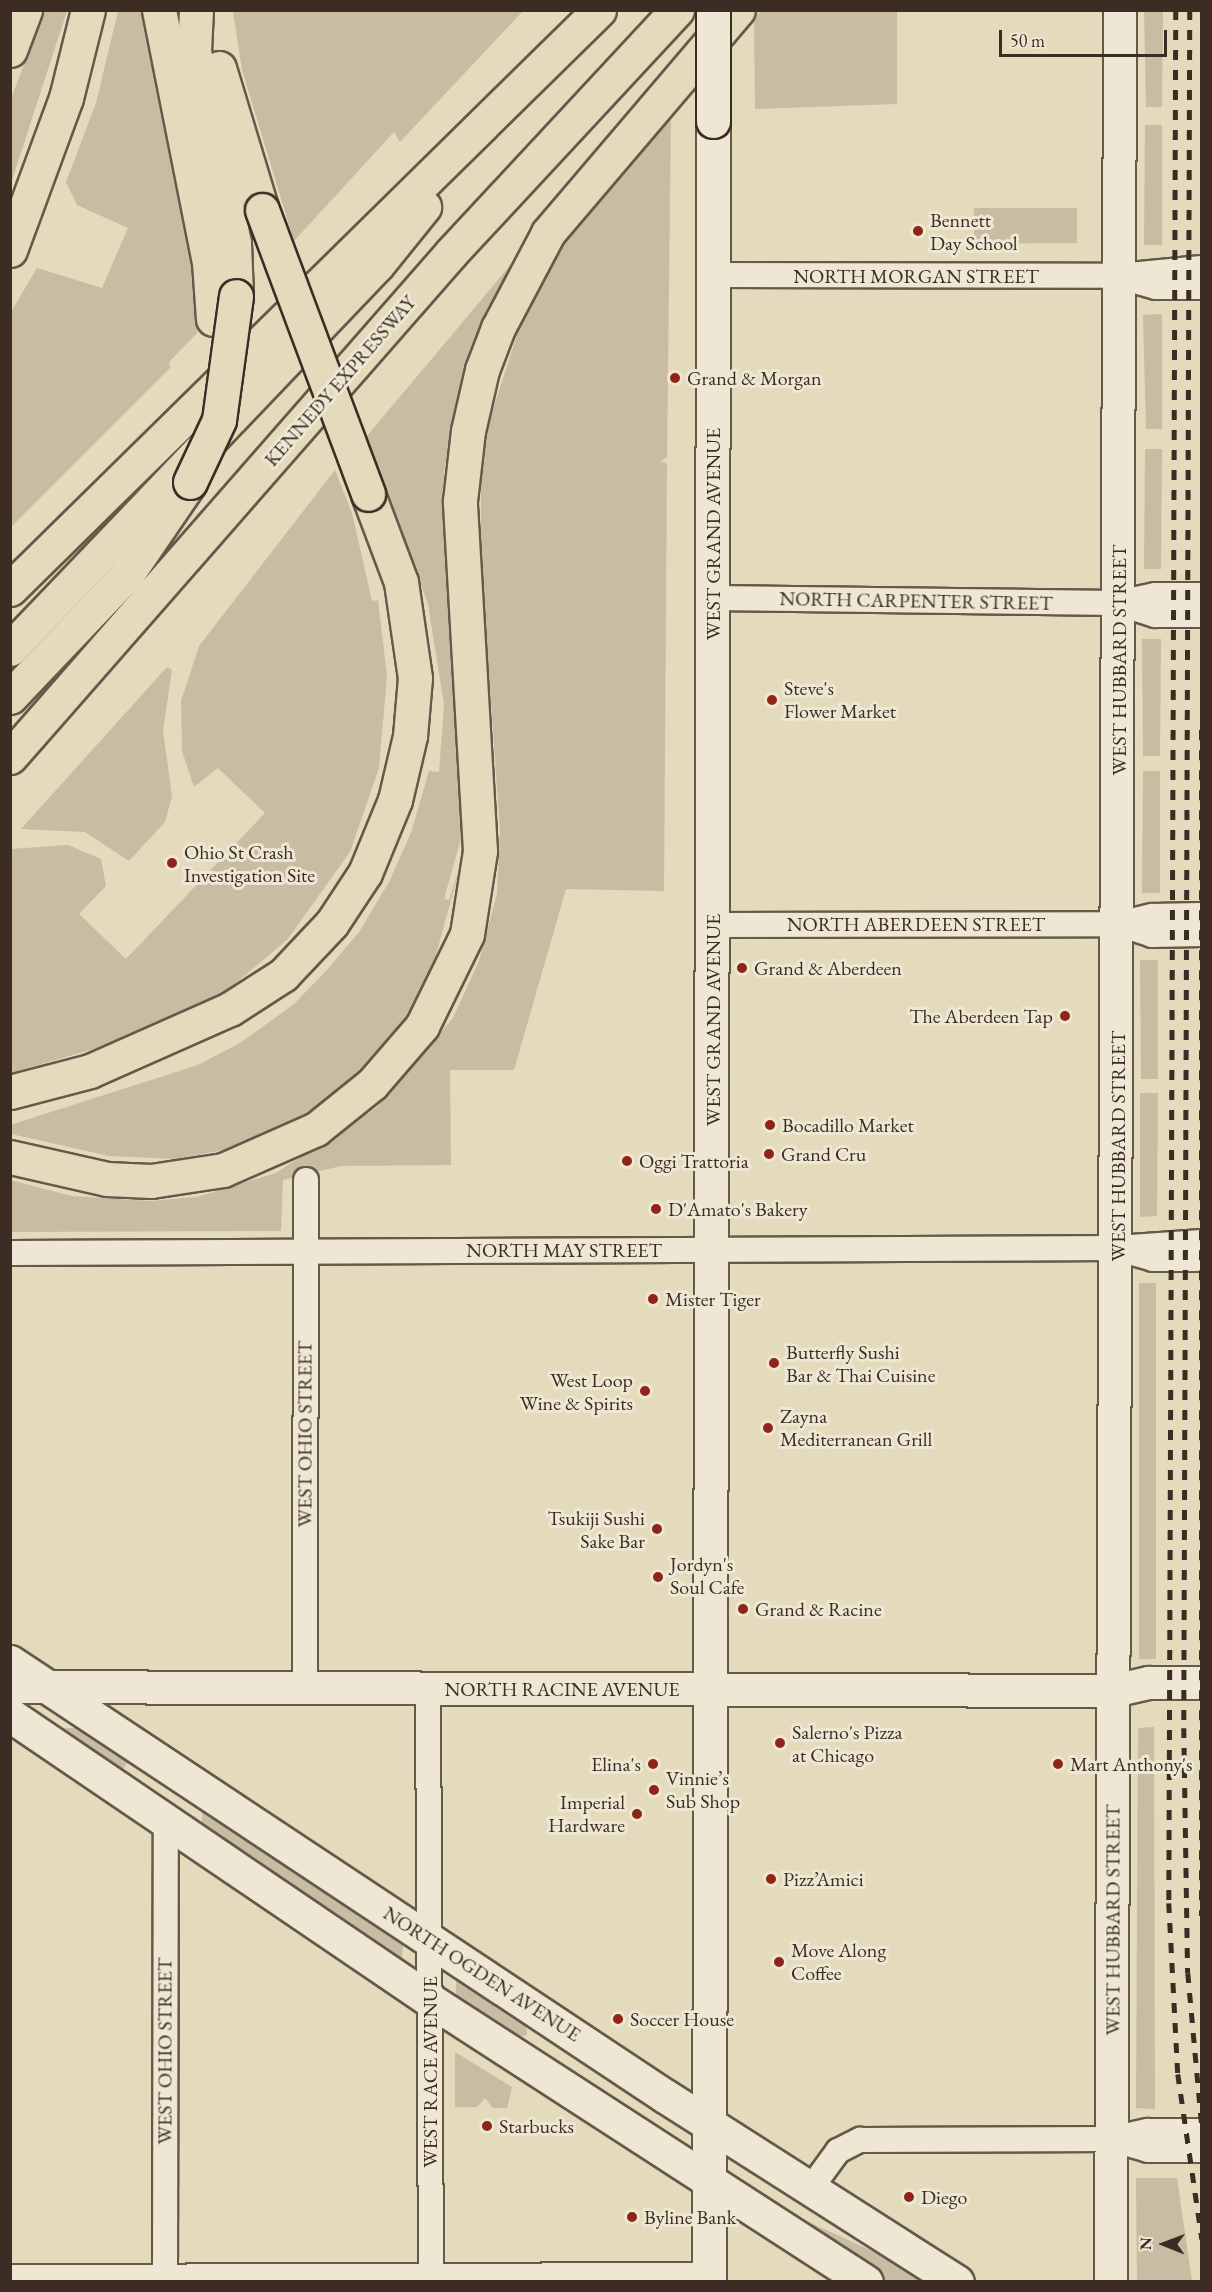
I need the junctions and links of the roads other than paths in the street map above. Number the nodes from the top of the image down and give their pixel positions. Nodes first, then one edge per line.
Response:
1 (25, 10) edge
2 (87, 10) edge
3 (159, 10) edge
4 (196, 10) edge
5 (206, 10) edge
6 (599, 10) edge
7 (677, 10) edge
8 (713, 10) edge
9 (738, 10) edge
10 (1119, 10) edge
11 (10, 50) edge
12 (506, 105) junction
13 (10, 250) edge
14 (1202, 268) edge
15 (713, 275) junction
16 (1119, 276) junction
17 (1202, 287) edge
18 (190, 482) junction
19 (10, 590) edge
20 (1202, 595) edge
21 (713, 598) junction
22 (1118, 603) junction
23 (1202, 615) edge
24 (10, 649) edge
25 (10, 697) edge
26 (10, 757) edge
27 (1202, 915) edge
28 (1119, 924) junction
29 (713, 925) junction
30 (1202, 934) edge
31 (10, 1092) edge
32 (10, 1157) edge
33 (306, 1180) dead end
34 (1202, 1242) edge
35 (1117, 1248) junction
36 (713, 1249) junction
37 (306, 1250) junction
38 (10, 1253) edge
39 (1202, 1259) edge
40 (10, 1662) edge
41 (1202, 1683) edge
42 (46, 1687) junction
43 (10, 1688) edge
44 (305, 1688) junction
45 (428, 1688) junction
46 (711, 1689) junction
47 (1114, 1692) junction
48 (1202, 1704) edge
49 (10, 1715) edge
50 (166, 1821) junction
51 (429, 1941) junction
52 (430, 2000) junction
53 (709, 2121) junction
54 (1202, 2131) edge
55 (1112, 2139) junction
56 (1202, 2150) edge
57 (709, 2178) junction
58 (812, 2188) junction
59 (431, 2276) junction
60 (10, 2277) edge
61 (709, 2278) edge
62 (165, 2279) edge
63 (866, 2282) edge
64 (957, 2282) edge
65 (1111, 2282) edge

1 - 11 highway
2 - 13 highway
3 - 18 highway, bridge
4 - 18 highway, bridge
5 - 31 highway, bridge
6 - 12 highway
7 - 26 highway, KENNEDY EXPRESSWAY
8 - 15 main road, WEST GRAND AVENUE, bridge
9 - 32 highway
10 - 16 street, WEST HUBBARD STREET
12 - 19 highway
12 - 24 highway
14 - 16 street, NORTH MORGAN STREET
15 - 16 street, NORTH MORGAN STREET
15 - 21 main road, WEST GRAND AVENUE
16 - 17 street, NORTH MORGAN STREET
16 - 22 street, WEST HUBBARD STREET
18 - 25 highway
20 - 22 street, NORTH CARPENTER STREET
21 - 22 street, NORTH CARPENTER STREET
21 - 29 main road, WEST GRAND AVENUE
22 - 23 street, NORTH CARPENTER STREET
22 - 28 street, WEST HUBBARD STREET
27 - 28 street, NORTH ABERDEEN STREET
28 - 29 street, NORTH ABERDEEN STREET
28 - 30 street, NORTH ABERDEEN STREET
28 - 35 street, WEST HUBBARD STREET
29 - 36 main road, WEST GRAND AVENUE
33 - 37 street, WEST OHIO STREET
34 - 35 street, NORTH MAY STREET
35 - 36 street, NORTH MAY STREET
35 - 39 street, NORTH MAY STREET
35 - 47 street, WEST HUBBARD STREET
36 - 37 street, NORTH MAY STREET
36 - 46 main road, WEST GRAND AVENUE
37 - 38 street, NORTH MAY STREET
37 - 44 street, WEST OHIO STREET
40 - 42 main road, NORTH OGDEN AVENUE
41 - 47 street, NORTH RACINE AVENUE
42 - 43 street, NORTH RACINE AVENUE
42 - 44 street, NORTH RACINE AVENUE
42 - 51 main road, NORTH OGDEN AVENUE
44 - 45 street, NORTH RACINE AVENUE
45 - 46 street, NORTH RACINE AVENUE
45 - 51 street, WEST RACE AVENUE
46 - 47 street, NORTH RACINE AVENUE
46 - 53 main road, WEST GRAND AVENUE
47 - 48 street, NORTH RACINE AVENUE
47 - 55 street, WEST HUBBARD STREET
49 - 50 main road
50 - 52 main road
50 - 62 street, WEST OHIO STREET
51 - 52 street, WEST RACE AVENUE
51 - 53 main road, NORTH OGDEN AVENUE
52 - 57 main road
52 - 59 street, WEST RACE AVENUE
53 - 57 main road, WEST GRAND AVENUE
53 - 58 main road, NORTH OGDEN AVENUE
54 - 55 street
55 - 56 street
55 - 58 street
55 - 65 street, WEST HUBBARD STREET
57 - 61 main road, WEST GRAND AVENUE
57 - 63 main road
58 - 64 main road, NORTH OGDEN AVENUE
59 - 61 street
59 - 62 street
60 - 62 street

